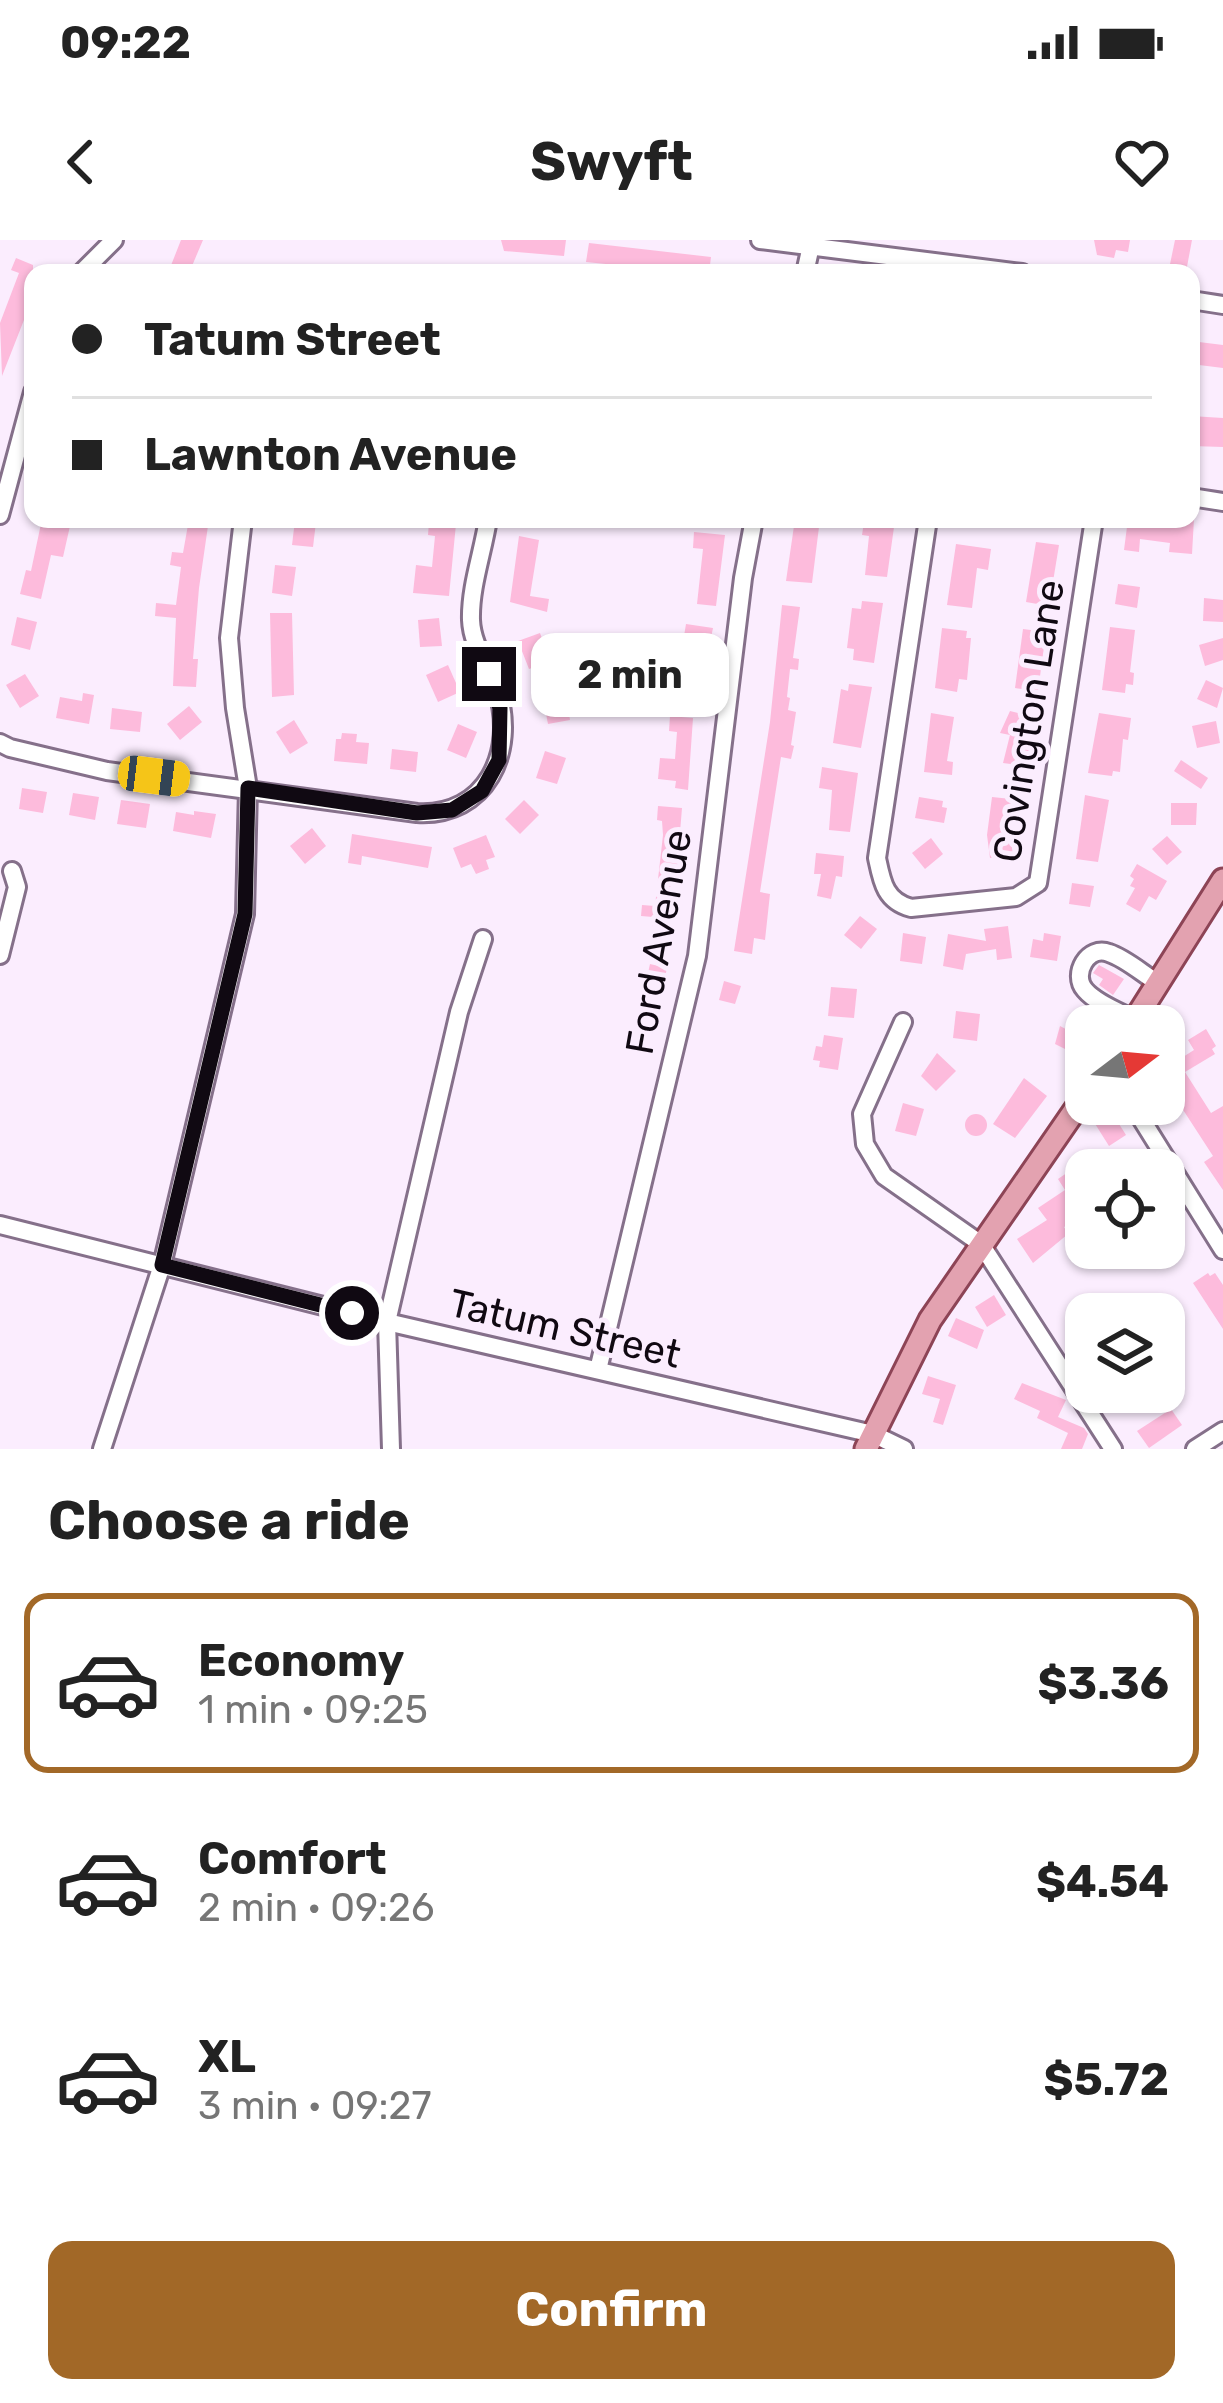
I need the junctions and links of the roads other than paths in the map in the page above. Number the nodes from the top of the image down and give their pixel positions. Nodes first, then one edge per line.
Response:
1 (114, 240) edge
2 (760, 240) edge
3 (811, 244) edge
4 (90, 264) edge
5 (957, 264) edge
6 (24, 426) edge
7 (0, 515) edge
8 (242, 528) edge
9 (487, 528) edge
10 (752, 528) edge
11 (927, 528) edge
12 (1093, 528) edge
13 (0, 742) edge
14 (248, 788) junction
15 (12, 871) dead end
16 (1223, 882) edge
17 (483, 939) dead end
18 (0, 955) edge
19 (1159, 983) junction
20 (1106, 1005) edge
21 (1145, 1005) edge
22 (902, 1022) dead end
23 (1065, 1124) edge
24 (1145, 1125) edge
25 (0, 1225) edge
26 (981, 1244) junction
27 (1223, 1250) edge
28 (162, 1265) junction
29 (387, 1322) junction
30 (598, 1370) junction
31 (1223, 1431) edge
32 (869, 1441) edge
33 (102, 1449) edge
34 (391, 1449) edge
35 (904, 1449) edge
36 (1113, 1449) edge
37 (1195, 1449) edge

1 - 4 street
2 - 3 street
3 - 5 street
6 - 7 street
8 - 14 street
9 - 14 street
10 - 30 street, Ford Avenue
11 - 12 street, Covington Lane
13 - 14 street
14 - 28 street
15 - 18 street
16 - 19 main road
17 - 29 street
19 - 20 street
19 - 21 main road
22 - 26 street
23 - 26 main road
24 - 27 street
25 - 28 street, Tatum Street
26 - 32 main road
26 - 36 street
28 - 29 street, Tatum Street
28 - 33 street
29 - 30 street, Tatum Street
29 - 34 street
30 - 32 street, Tatum Street
31 - 37 street
32 - 35 street, Tatum Street

